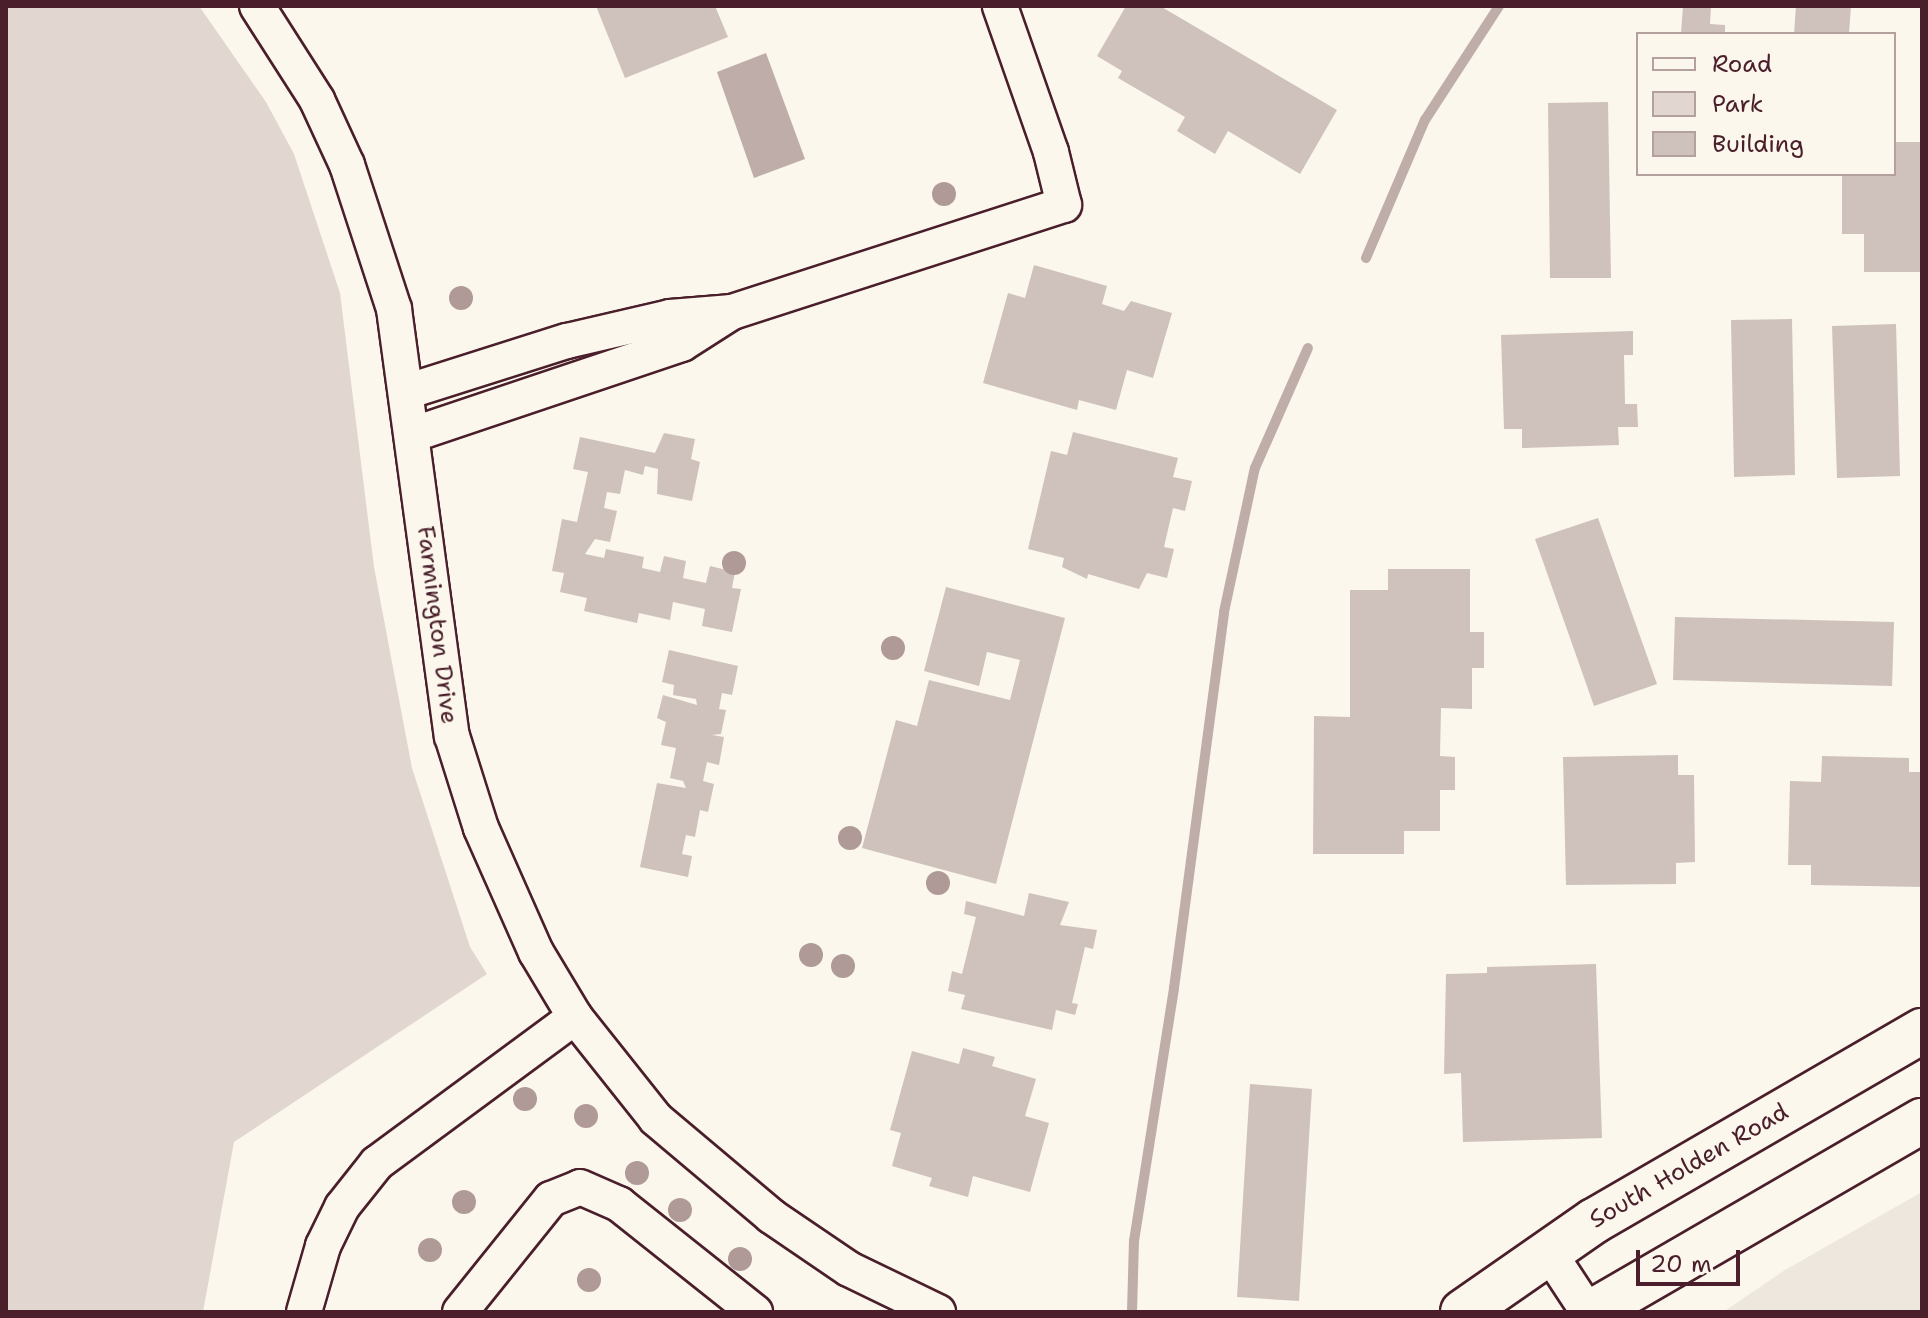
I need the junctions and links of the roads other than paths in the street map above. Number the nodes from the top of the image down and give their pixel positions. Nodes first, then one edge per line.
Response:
1 (257, 6) edge
2 (1000, 6) edge
3 (732, 312) junction
4 (409, 391) junction
5 (415, 434) junction
6 (575, 1017) junction
7 (1922, 1031) edge
8 (1922, 1121) edge
9 (1548, 1251) junction
10 (304, 1312) edge
11 (460, 1312) edge
12 (755, 1312) edge
13 (938, 1312) edge
14 (1463, 1312) edge
15 (1590, 1312) edge

1 - 4 street, Farmington Drive
2 - 3 street
3 - 4 street
3 - 5 street
4 - 5 street, Farmington Drive
5 - 6 street, Farmington Drive
6 - 10 street
6 - 13 street, Farmington Drive
7 - 9 main road, South Holden Road
8 - 15 main road
9 - 14 main road, South Holden Road
9 - 15 street
11 - 12 street

